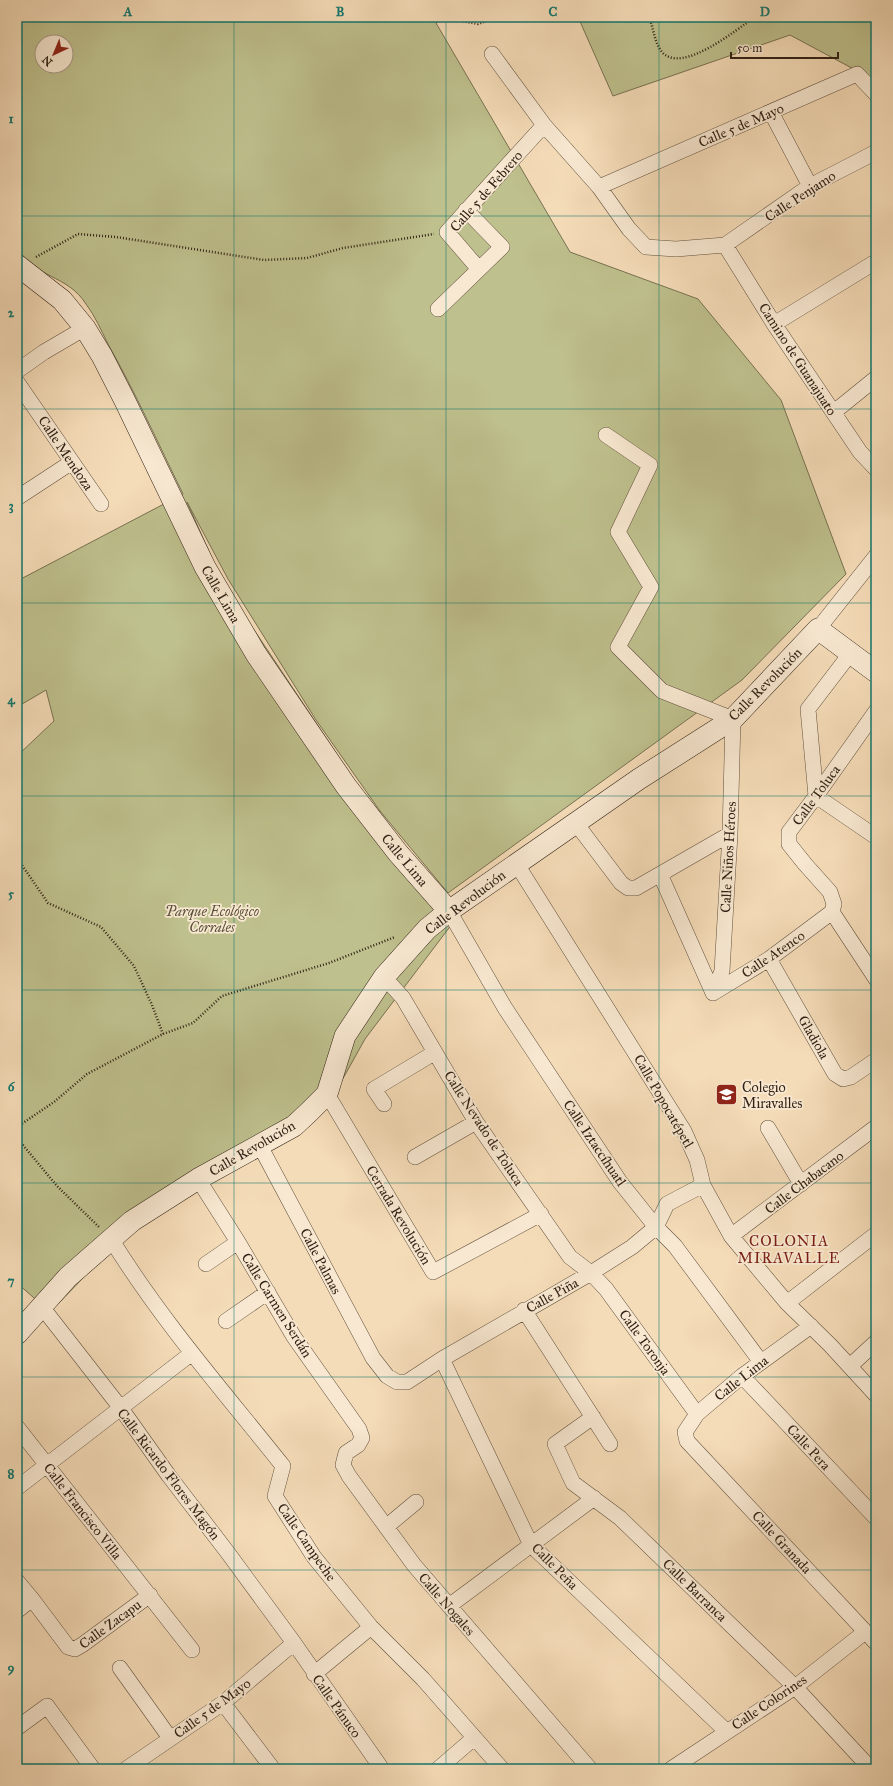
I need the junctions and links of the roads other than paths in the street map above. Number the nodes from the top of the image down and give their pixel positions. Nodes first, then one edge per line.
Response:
1 (492, 54) dead end
2 (876, 94) edge
3 (771, 112) junction
4 (544, 125) junction
5 (876, 152) edge
6 (810, 186) junction
7 (599, 187) junction
8 (466, 210) junction
9 (725, 245) junction
10 (872, 264) dead end
11 (18, 267) edge
12 (478, 268) junction
13 (438, 309) dead end
14 (774, 324) junction
15 (85, 328) junction
16 (17, 371) edge
17 (876, 378) edge
18 (17, 382) edge
19 (834, 412) junction
20 (606, 435) dead end
21 (72, 462) junction
22 (876, 469) edge
23 (17, 498) edge
24 (101, 504) dead end
25 (876, 556) edge
26 (818, 629) junction
27 (850, 654) junction
28 (876, 672) edge
29 (876, 711) edge
30 (733, 718) junction
31 (816, 796) junction
32 (575, 822) junction
33 (730, 834) junction
34 (876, 837) edge
35 (516, 863) junction
36 (660, 874) junction
37 (449, 911) junction
38 (832, 912) junction
39 (769, 959) junction
40 (384, 977) junction
41 (876, 980) edge
42 (713, 993) junction
43 (434, 1053) junction
44 (876, 1060) edge
45 (327, 1094) junction
46 (384, 1104) dead end
47 (476, 1122) junction
48 (876, 1127) edge
49 (768, 1128) dead end
50 (259, 1144) junction
51 (415, 1157) dead end
52 (198, 1179) junction
53 (801, 1184) junction
54 (703, 1185) junction
55 (541, 1214) junction
56 (656, 1227) junction
57 (876, 1234) edge
58 (731, 1236) junction
59 (111, 1239) junction
60 (238, 1242) junction
61 (206, 1264) dead end
62 (591, 1273) junction
63 (268, 1292) junction
64 (787, 1303) junction
65 (42, 1307) junction
66 (524, 1310) junction
67 (226, 1321) dead end
68 (811, 1326) junction
69 (17, 1334) edge
70 (876, 1342) edge
71 (192, 1353) junction
72 (442, 1359) junction
73 (761, 1362) junction
74 (850, 1366) junction
75 (387, 1376) joint
76 (742, 1376) junction
77 (876, 1395) edge
78 (120, 1407) junction
79 (697, 1414) junction
80 (593, 1417) junction
81 (17, 1427) edge
82 (359, 1430) joint
83 (688, 1441) joint
84 (610, 1444) dead end
85 (47, 1464) junction
86 (17, 1488) edge
87 (594, 1498) junction
88 (416, 1502) dead end
89 (876, 1518) edge
90 (386, 1527) junction
91 (531, 1545) junction
92 (17, 1581) edge
93 (150, 1595) junction
94 (32, 1599) junction
95 (449, 1606) junction
96 (17, 1611) edge
97 (371, 1627) junction
98 (865, 1632) junction
99 (876, 1643) edge
100 (294, 1644) junction
101 (192, 1650) dead end
102 (120, 1668) dead end
103 (314, 1674) junction
104 (795, 1687) junction
105 (223, 1703) junction
106 (17, 1728) edge
107 (726, 1731) junction
108 (170, 1738) junction
109 (474, 1738) junction
110 (93, 1769) edge
111 (126, 1769) edge
112 (273, 1769) edge
113 (382, 1769) edge
114 (438, 1769) edge
115 (502, 1769) edge
116 (590, 1769) edge
117 (671, 1769) edge
118 (871, 1769) edge

1 - 4 street
2 - 3 street, Calle 5 de Mayo
3 - 6 street
3 - 7 street, Calle 5 de Mayo
4 - 7 street
4 - 8 street, Calle 5 de Febrero
5 - 6 street, Calle Penjamo
6 - 9 street, Calle Penjamo
7 - 9 street
8 - 12 street, Calle 5 de Febrero
8 - 12 street
9 - 14 street, Camino de Guanajuato
10 - 14 street
11 - 15 street, Calle Lima
12 - 13 street
14 - 19 street, Camino de Guanajuato
15 - 16 street
15 - 37 street, Calle Lima
17 - 19 street
18 - 21 street, Calle Mendoza
19 - 22 street, Camino de Guanajuato
20 - 30 street
21 - 23 street
21 - 24 street, Calle Mendoza
25 - 26 street, Calle Revolución
26 - 27 street
26 - 30 street, Calle Revolución
27 - 28 street
27 - 31 street
29 - 31 street, Calle Toluca
30 - 32 street, Calle Revolución
30 - 33 street, Calle Niños Héroes
31 - 34 street
31 - 38 street, Calle Toluca
32 - 35 street, Calle Revolución
32 - 36 street
33 - 36 street
33 - 42 street, Calle Niños Héroes
35 - 37 street, Calle Revolución
35 - 54 street, Calle Popocatépetl
36 - 42 street
37 - 40 street, Calle Revolución
37 - 56 street, Calle Iztaccíhuatl
38 - 39 street, Calle Atenco
38 - 41 street, Calle Toluca
39 - 42 street, Calle Atenco
39 - 44 street, Gladiola
40 - 43 street, Calle Nevado de Toluca
40 - 45 street, Calle Revolución
43 - 46 street
43 - 47 street, Calle Nevado de Toluca
45 - 50 street, Calle Revolución
45 - 55 street, Cerrada Revolución
47 - 51 street
47 - 55 street, Calle Nevado de Toluca
48 - 53 street, Calle Chabacano
49 - 53 street
50 - 52 street, Calle Revolución
50 - 75 street, Calle Palmas
52 - 59 street, Calle Revolución
52 - 60 street, Calle Carmen Serdán
53 - 58 street, Calle Chabacano
54 - 56 street, Calle Piña
54 - 58 street, Calle Popocatépetl
55 - 62 street, Calle Nevado de Toluca
56 - 62 street, Calle Piña
56 - 73 street, Calle Iztaccíhuatl
57 - 64 street
58 - 64 street, Calle Popocatépetl
59 - 65 street, Calle Revolución
59 - 71 street, Calle Campeche
60 - 61 street
60 - 63 street, Calle Carmen Serdán
62 - 66 street, Calle Piña
62 - 79 street, Calle Toronja
63 - 67 street
63 - 82 street, Calle Carmen Serdán
64 - 68 street, Calle Popocatépetl
65 - 69 street, Calle Revolución
65 - 78 street, Calle Ricardo Flores Magón
66 - 72 street, Calle Piña
66 - 80 street
68 - 73 street, Calle Lima
68 - 74 street, Calle Popocatépetl
70 - 74 street
71 - 78 street
71 - 97 street, Calle Campeche
72 - 75 street, Calle Piña
72 - 91 street, Calle Peña
73 - 76 street, Calle Lima
74 - 77 street, Calle Popocatépetl
76 - 79 street, Calle Lima
76 - 89 street, Calle Pera
78 - 85 street
78 - 100 street, Calle Ricardo Flores Magón
79 - 83 street, Calle Lima
80 - 84 street
80 - 87 street, Calle Barranca
81 - 85 street, Calle Francisco Villa
82 - 90 street, Calle Nogales
83 - 98 street, Calle Granada
85 - 86 street
85 - 93 street, Calle Francisco Villa
87 - 91 street
87 - 104 street, Calle Barranca
88 - 90 street
90 - 95 street, Calle Nogales
91 - 95 street
91 - 107 street, Calle Peña
92 - 94 street
93 - 94 street, Calle Zacapu
93 - 101 street, Calle Francisco Villa
94 - 96 street
95 - 116 street, Calle Nogales
97 - 103 street
97 - 109 street, Calle Campeche
98 - 99 street, Calle Granada
98 - 104 street, Calle Colorines
100 - 103 street, Calle Pánuco
100 - 105 street, Calle 5 de Mayo
102 - 108 street
103 - 113 street, Calle Pánuco
104 - 107 street, Calle Colorines
104 - 118 street, Calle Barranca
105 - 108 street, Calle 5 de Mayo
105 - 112 street
106 - 110 street
107 - 117 street, Calle Colorines
108 - 111 street, Calle 5 de Mayo
109 - 114 street
109 - 115 street, Calle Campeche

